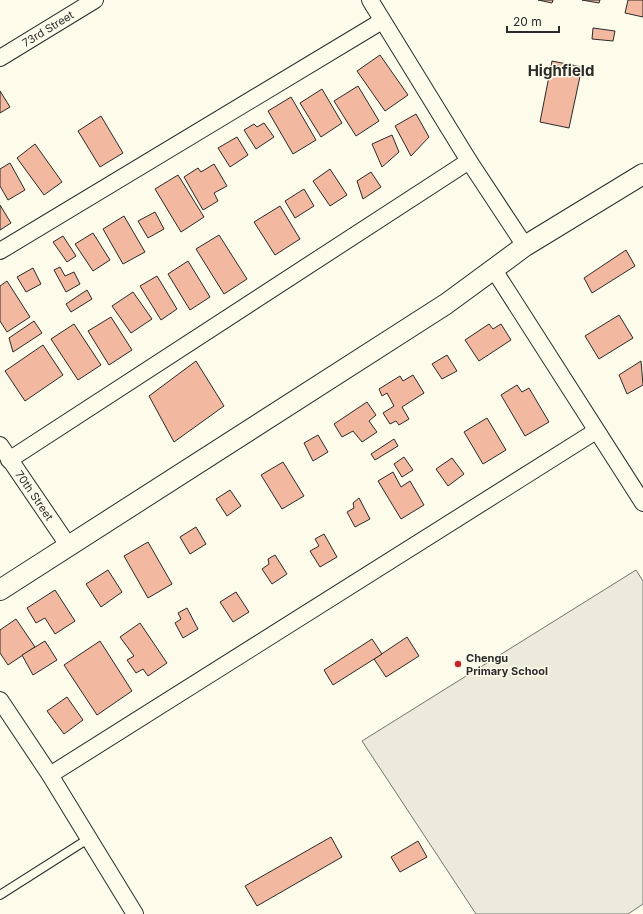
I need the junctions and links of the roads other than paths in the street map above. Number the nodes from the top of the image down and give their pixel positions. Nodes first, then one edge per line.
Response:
1 (95, 0) edge
2 (370, 0) edge
3 (382, 21) junction
4 (0, 58) edge
5 (470, 161) junction
6 (643, 174) edge
7 (525, 246) junction
8 (0, 251) edge
9 (494, 270) junction
10 (596, 431) junction
11 (0, 445) edge
12 (9, 460) junction
13 (643, 503) edge
14 (68, 545) junction
15 (0, 590) edge
16 (0, 700) edge
17 (50, 775) junction
18 (88, 839) junction
19 (0, 895) edge
20 (135, 914) edge

1 - 4 street, 73rd Street
2 - 3 street
3 - 5 street
3 - 8 street
5 - 7 street
5 - 12 street
6 - 7 street
7 - 9 street
9 - 10 street
9 - 14 street
10 - 13 street
10 - 17 street
11 - 12 street, 70th Street
12 - 14 street, 70th Street
14 - 15 street
16 - 17 street
17 - 18 street
18 - 19 lane
18 - 20 street

